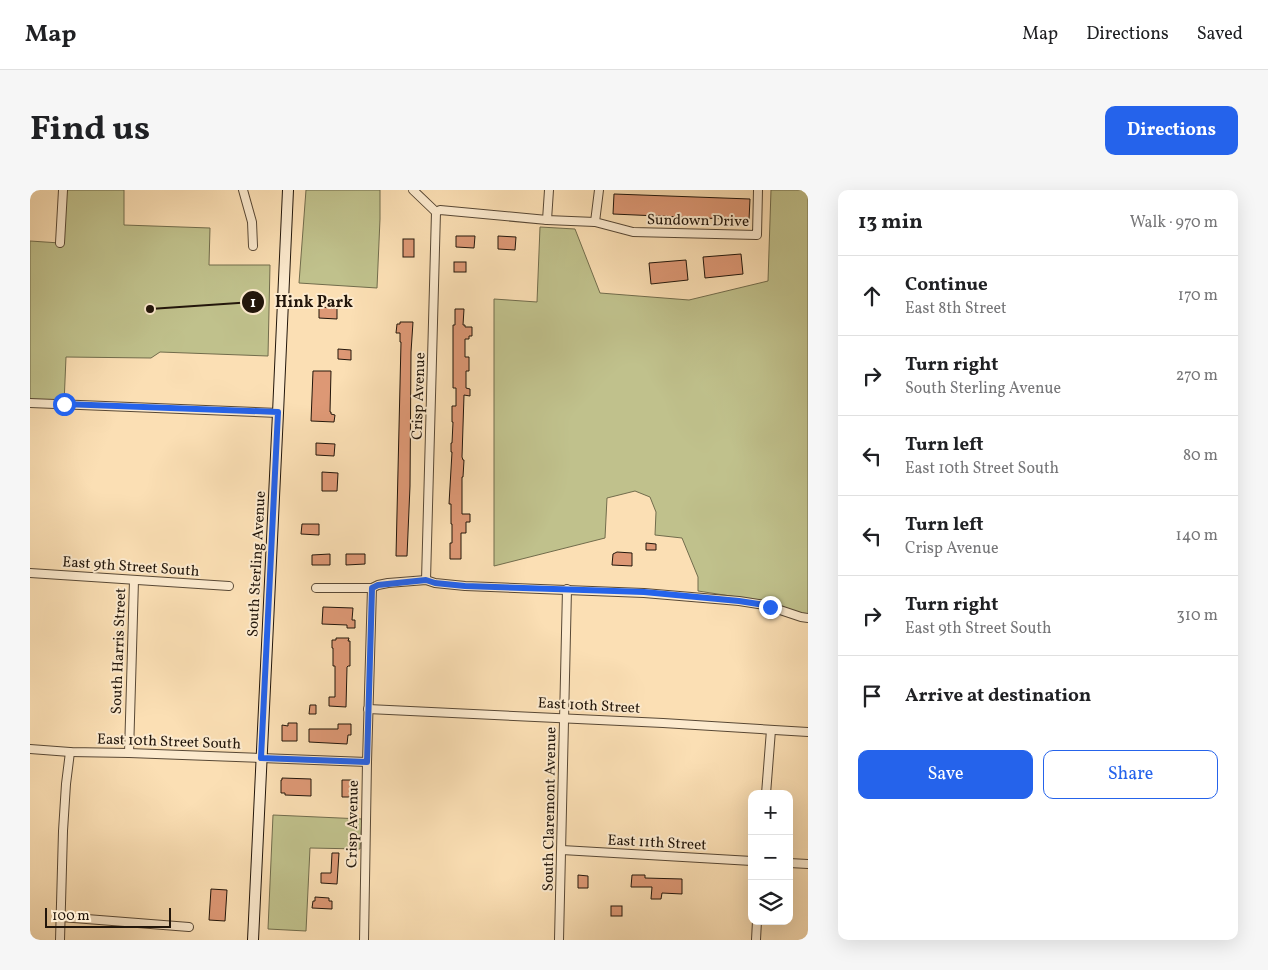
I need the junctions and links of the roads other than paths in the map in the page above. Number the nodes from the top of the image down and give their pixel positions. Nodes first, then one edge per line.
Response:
1 (63, 190) edge
2 (243, 190) edge
3 (288, 190) edge
4 (413, 190) edge
5 (549, 190) edge
6 (599, 190) edge
7 (758, 190) edge
8 (436, 212) junction
9 (547, 220) junction
10 (595, 222) junction
11 (60, 243) dead end
12 (253, 246) dead end
13 (30, 403) edge
14 (278, 412) junction
15 (30, 573) edge
16 (134, 580) junction
17 (426, 580) junction
18 (229, 586) dead end
19 (316, 588) dead end
20 (372, 588) junction
21 (567, 589) junction
22 (808, 618) edge
23 (368, 709) junction
24 (564, 718) junction
25 (771, 730) junction
26 (808, 732) edge
27 (30, 750) edge
28 (70, 752) junction
29 (129, 753) junction
30 (261, 758) junction
31 (367, 762) junction
32 (766, 790) edge
33 (562, 850) junction
34 (748, 861) edge
35 (793, 863) edge
36 (808, 864) edge
37 (61, 917) junction
38 (758, 925) edge
39 (189, 927) dead end
40 (60, 940) edge
41 (253, 940) edge
42 (364, 940) edge
43 (559, 940) edge
44 (756, 940) edge

1 - 11 street
2 - 12 street
3 - 14 main road, South Sterling Avenue
4 - 8 street
5 - 9 street
6 - 10 street
7 - 10 street, Sundown Drive
8 - 9 street, Sundown Drive
8 - 17 street, Crisp Avenue
9 - 10 street, Sundown Drive
13 - 14 street
14 - 30 main road, South Sterling Avenue
15 - 16 street, East 9th Street South
16 - 18 street, East 9th Street South
16 - 29 street, South Harris Street
17 - 20 street
17 - 21 street
19 - 20 street
20 - 23 street, Crisp Avenue
21 - 22 street
21 - 24 street, South Claremont Avenue
23 - 24 street, East 10th Street
23 - 31 street, Crisp Avenue
24 - 25 street, East 10th Street
24 - 33 street, South Claremont Avenue
25 - 26 street, East 10th Street
25 - 32 street
27 - 28 street, East 10th Street South
28 - 29 street, East 10th Street South
28 - 37 street
29 - 30 street, East 10th Street South
30 - 31 street, East 10th Street South
30 - 41 main road, South Sterling Avenue
31 - 42 street, Crisp Avenue
33 - 34 street, East 11th Street
33 - 43 street, South Claremont Avenue
35 - 36 street
37 - 39 street
37 - 40 street
38 - 44 street

